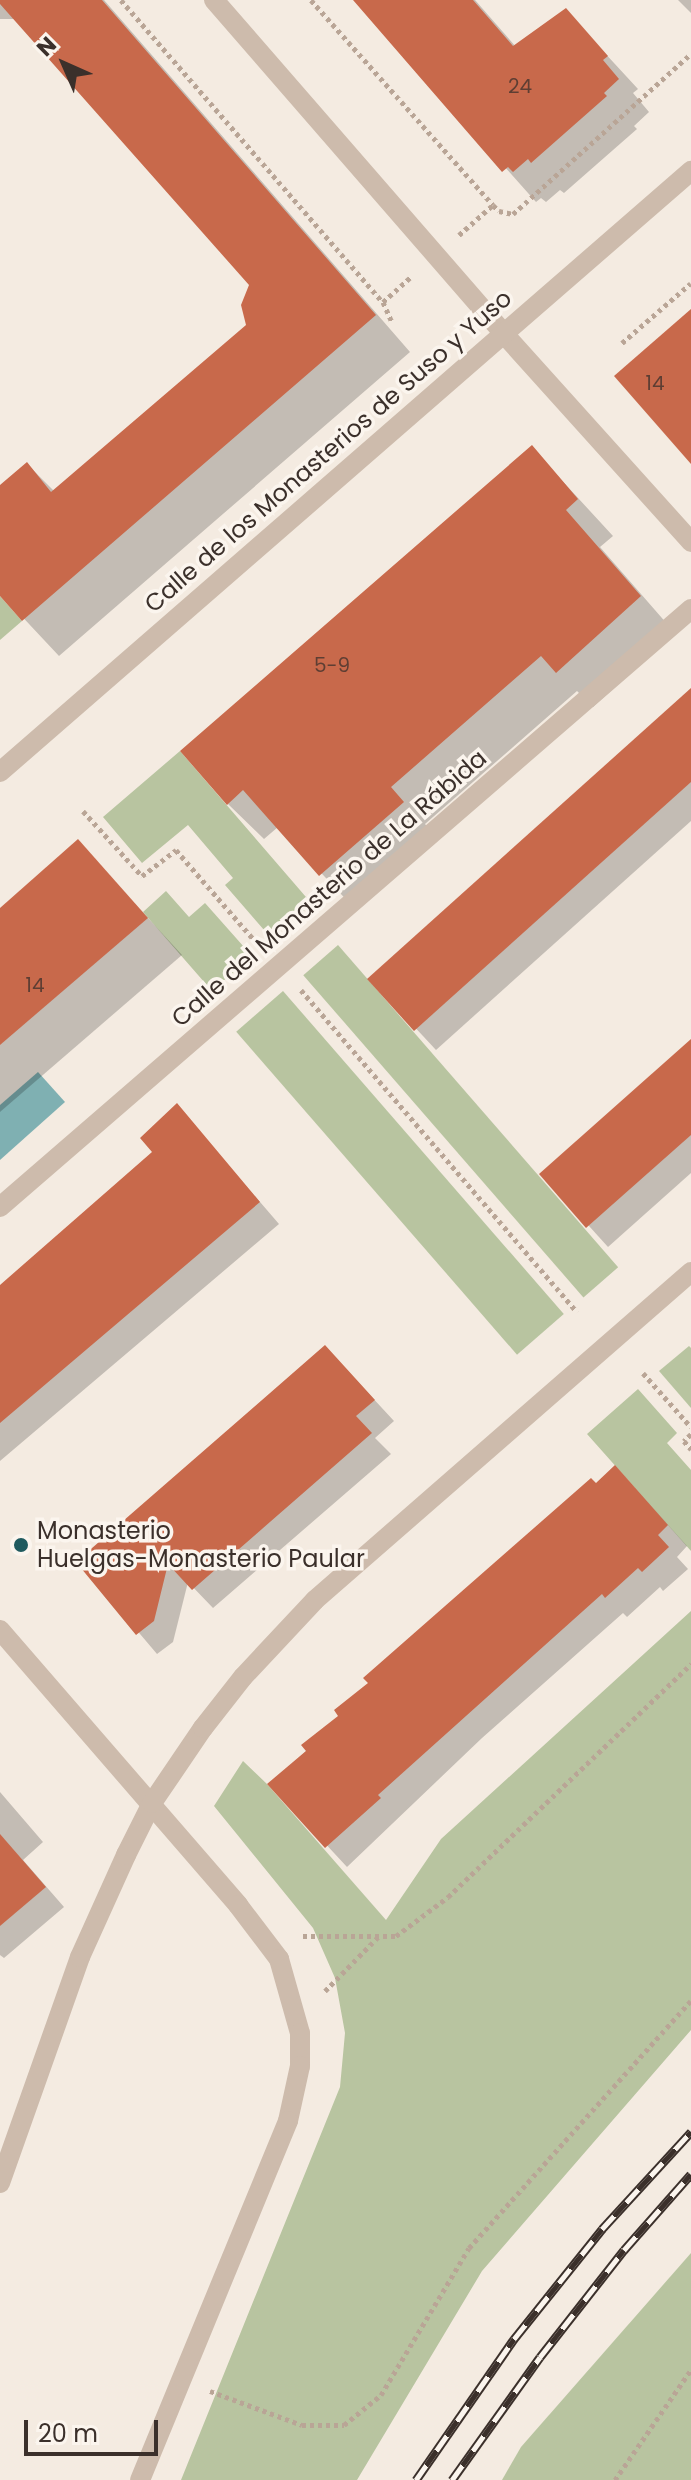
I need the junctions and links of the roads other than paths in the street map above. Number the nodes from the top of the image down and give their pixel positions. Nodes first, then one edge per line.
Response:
1 (214, 0) edge
2 (691, 171) edge
3 (504, 334) junction
4 (691, 542) edge
5 (691, 609) edge
6 (0, 772) edge
7 (0, 1207) edge
8 (691, 1272) edge
9 (0, 1630) edge
10 (152, 1803) junction
11 (0, 2183) edge
12 (140, 2480) edge

1 - 3 street
2 - 3 street, Calle de los Monasterios de Suso y Yuso
3 - 4 street
3 - 6 street, Calle de los Monasterios de Suso y Yuso
5 - 7 street, Calle del Monasterio de La Rábida
8 - 10 street
9 - 10 street
10 - 11 street
10 - 12 street

